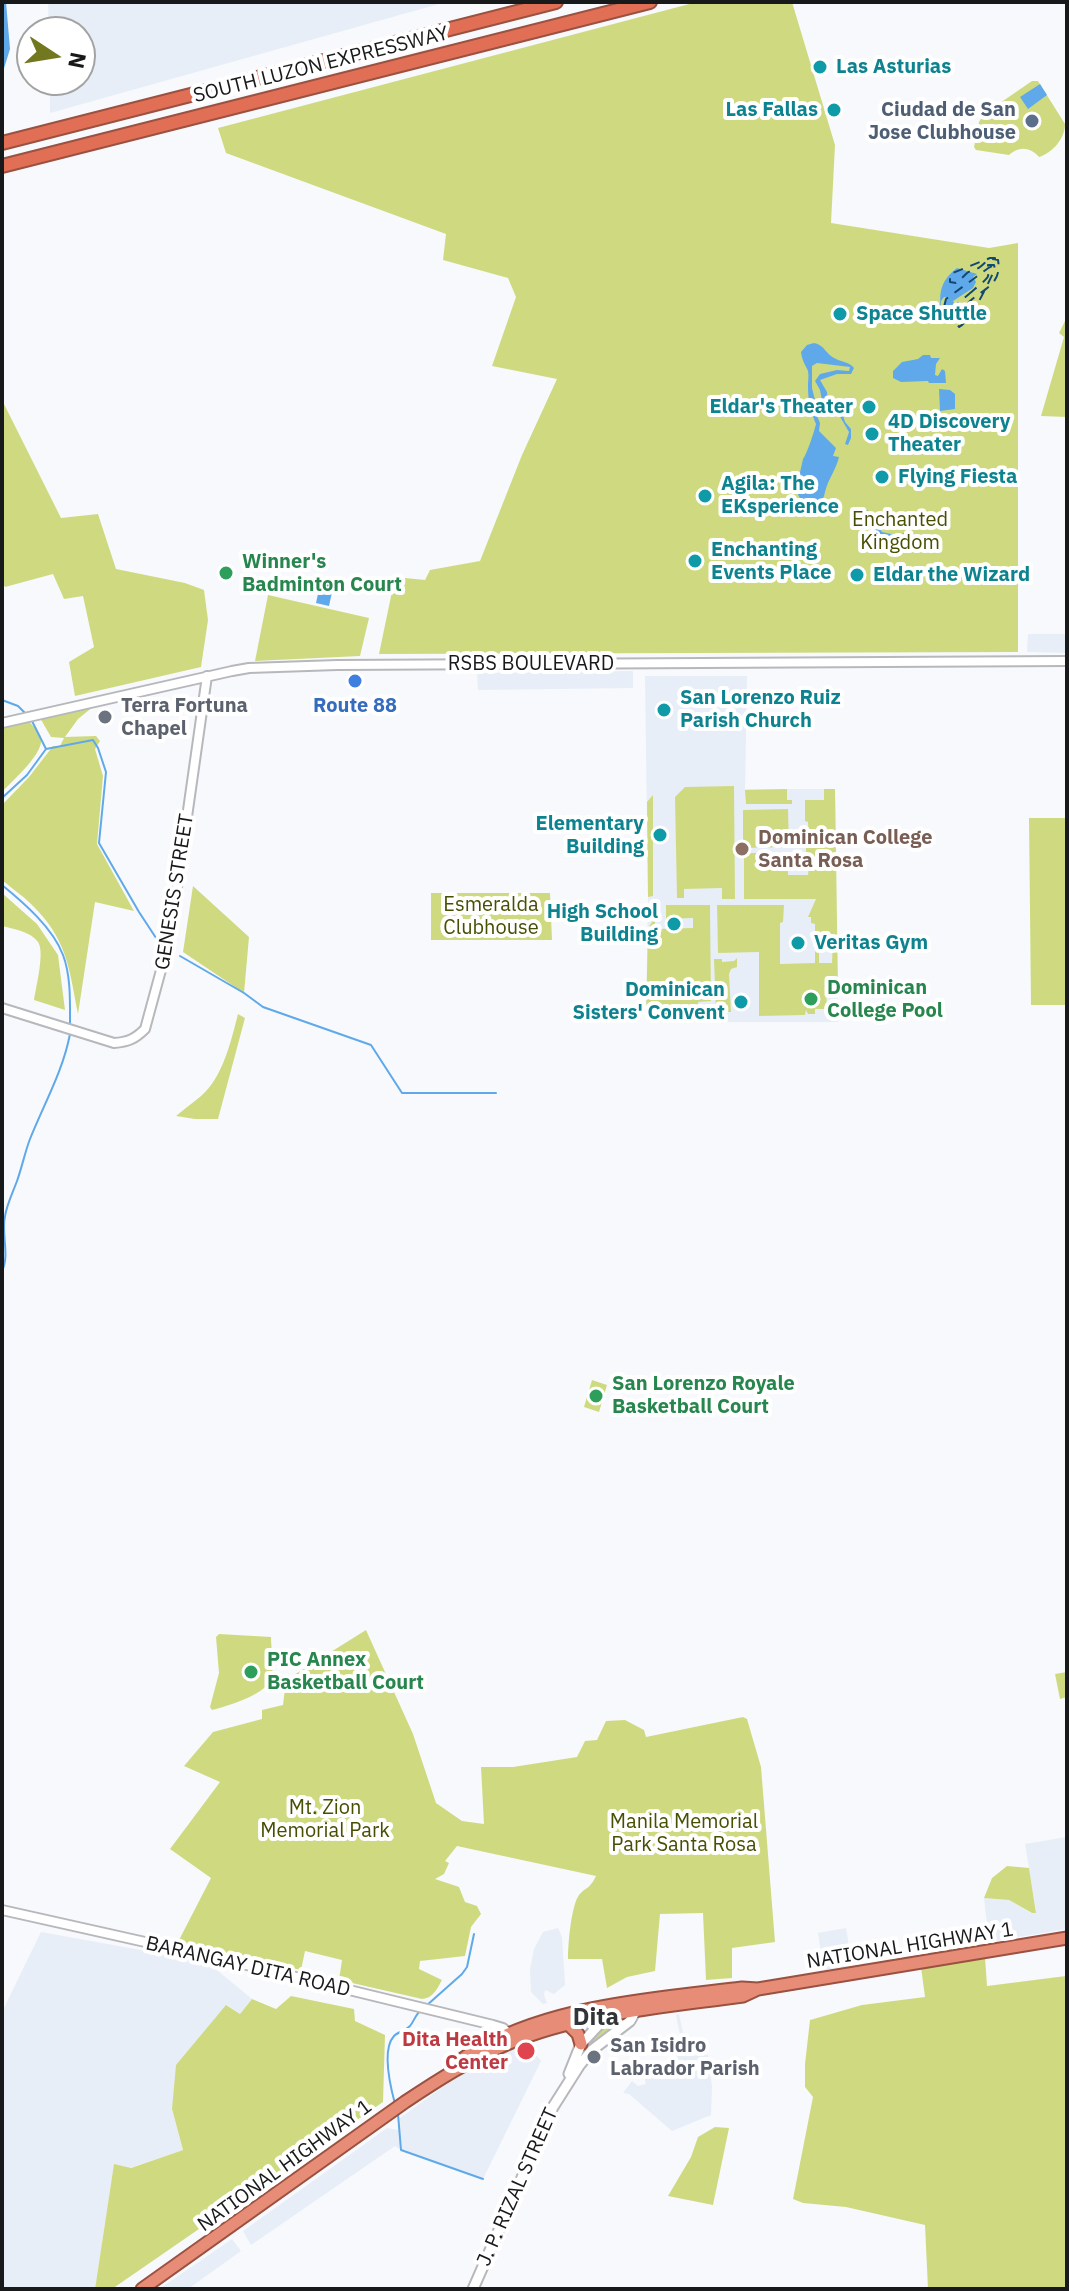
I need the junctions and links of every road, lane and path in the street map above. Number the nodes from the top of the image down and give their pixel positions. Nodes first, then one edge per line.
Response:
1 (556, 2) edge
2 (650, 2) edge
3 (2, 143) edge
4 (2, 166) edge
5 (1067, 661) edge
6 (207, 676) junction
7 (2, 723) edge
8 (2, 1008) edge
9 (2, 1910) edge
10 (1067, 1938) edge
11 (619, 2004) junction
12 (635, 2006) junction
13 (608, 2015) junction
14 (568, 2024) junction
15 (493, 2025) junction
16 (512, 2037) junction
17 (491, 2042) junction
18 (581, 2044) junction
19 (449, 2072) junction
20 (566, 2085) junction
21 (142, 2289) edge
22 (473, 2289) edge

1 - 3 highway, SOUTH LUZON EXPRESSWAY
2 - 4 highway, SOUTH LUZON EXPRESSWAY
5 - 6 street, RSBS BOULEVARD
6 - 7 street, RSBS BOULEVARD
6 - 8 street, GENESIS STREET
9 - 15 street, BARANGAY DITA ROAD
10 - 12 highway, NATIONAL HIGHWAY 1
11 - 12 highway, NATIONAL HIGHWAY 1
11 - 13 main road, J. P. RIZAL STREET
11 - 16 highway, NATIONAL HIGHWAY 1
12 - 13 highway, NATIONAL HIGHWAY 1
12 - 20 main road, J. P. RIZAL STREET
13 - 14 highway, NATIONAL HIGHWAY 1
13 - 18 main road, J. P. RIZAL STREET
14 - 16 highway, NATIONAL HIGHWAY 1
14 - 18 highway
15 - 16 street, BARANGAY DITA ROAD
15 - 17 street
16 - 17 highway, NATIONAL HIGHWAY 1
16 - 19 highway, NATIONAL HIGHWAY 1
17 - 19 highway, NATIONAL HIGHWAY 1
18 - 20 main road, J. P. RIZAL STREET
19 - 21 highway, NATIONAL HIGHWAY 1
20 - 22 main road, J. P. RIZAL STREET

